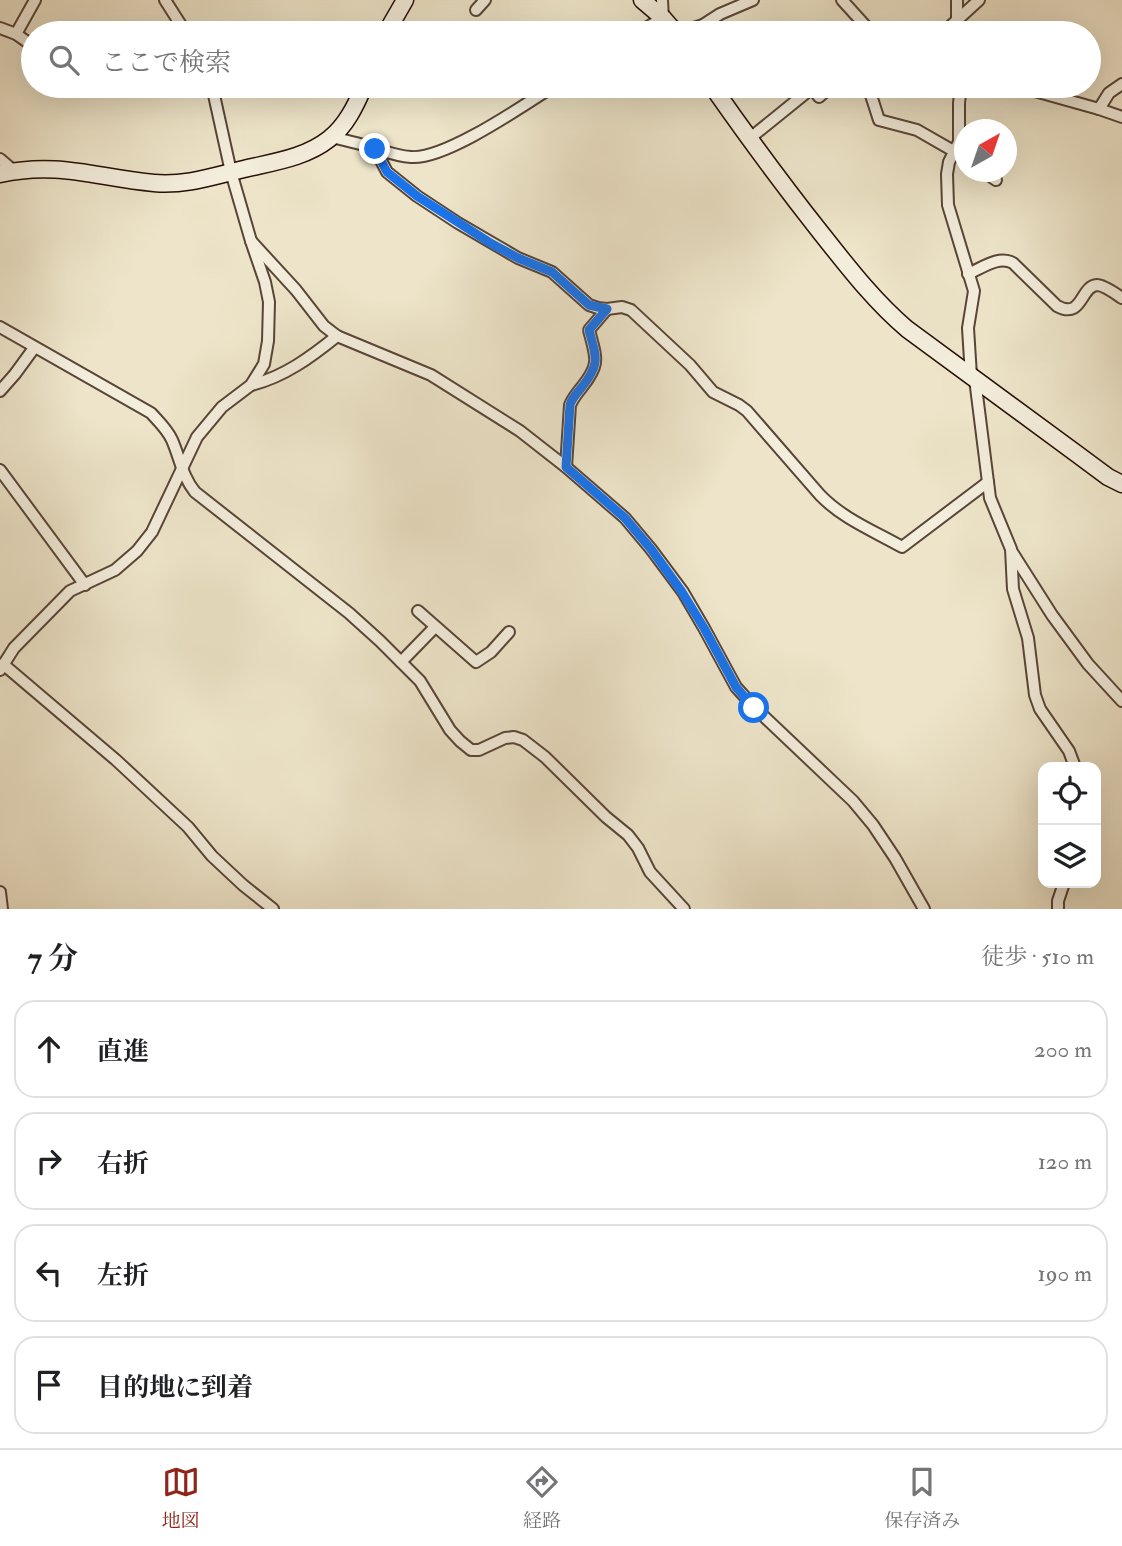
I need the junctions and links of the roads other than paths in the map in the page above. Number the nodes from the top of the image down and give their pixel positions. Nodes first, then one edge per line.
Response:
1 (35, 0) edge
2 (165, 0) edge
3 (405, 0) edge
4 (485, 0) edge
5 (642, 0) edge
6 (662, 0) edge
7 (753, 0) edge
8 (842, 0) edge
9 (957, 0) edge
10 (979, 0) edge
11 (477, 10) dead end
12 (957, 20) joint
13 (23, 21) edge
14 (178, 21) edge
15 (393, 21) edge
16 (665, 21) edge
17 (669, 21) edge
18 (710, 21) edge
19 (861, 21) edge
20 (21, 25) edge
21 (0, 28) edge
22 (16, 34) junction
23 (21, 38) edge
24 (1122, 84) edge
25 (215, 98) edge
26 (358, 98) edge
27 (535, 98) edge
28 (720, 98) edge
29 (800, 98) edge
30 (872, 98) edge
31 (960, 98) edge
32 (1062, 98) edge
33 (1099, 108) junction
34 (1122, 117) edge
35 (959, 119) edge
36 (332, 137) junction
37 (749, 139) junction
38 (375, 149) junction
39 (954, 151) edge
40 (954, 158) edge
41 (0, 159) edge
42 (231, 172) junction
43 (7, 173) edge
44 (251, 241) junction
45 (968, 274) junction
46 (1122, 298) edge
47 (607, 309) junction
48 (0, 327) edge
49 (337, 337) junction
50 (34, 348) junction
51 (973, 377) junction
52 (251, 385) junction
53 (0, 391) edge
54 (181, 467) junction
55 (566, 467) junction
56 (0, 470) edge
57 (988, 482) junction
58 (1122, 484) edge
59 (1011, 549) junction
60 (85, 585) junction
61 (418, 611) dead end
62 (435, 626) junction
63 (509, 632) dead end
64 (401, 662) junction
65 (2, 667) edge
66 (1122, 701) edge
67 (1073, 762) edge
68 (1062, 888) edge
69 (0, 892) edge
70 (2, 909) edge
71 (273, 909) edge
72 (684, 909) edge
73 (924, 909) edge
74 (1058, 909) edge

1 - 13 street
2 - 14 street
3 - 15 street
4 - 11 street
5 - 16 street
6 - 17 street
7 - 18 street
8 - 19 street
9 - 12 street
10 - 12 street
20 - 22 street
21 - 22 street
22 - 23 street
24 - 33 street
25 - 42 street
26 - 36 street
27 - 38 street
28 - 37 street
29 - 37 street
30 - 39 street
31 - 35 street
32 - 33 street
33 - 34 street
36 - 38 street
36 - 42 street
37 - 51 street
38 - 47 street
40 - 45 street
41 - 43 street
42 - 43 street
42 - 44 street
44 - 49 street
44 - 52 street
45 - 46 street
45 - 51 street
47 - 55 street
47 - 57 street
48 - 50 street
49 - 52 street
49 - 55 street
50 - 53 street
50 - 54 street
51 - 57 street
51 - 58 street
52 - 54 street
54 - 60 street
54 - 64 street
55 - 73 street
56 - 60 street
57 - 59 street
59 - 66 street
59 - 67 street
60 - 65 street
61 - 62 street
62 - 63 street
62 - 64 street
64 - 72 street
65 - 71 street
68 - 74 street
69 - 70 street

